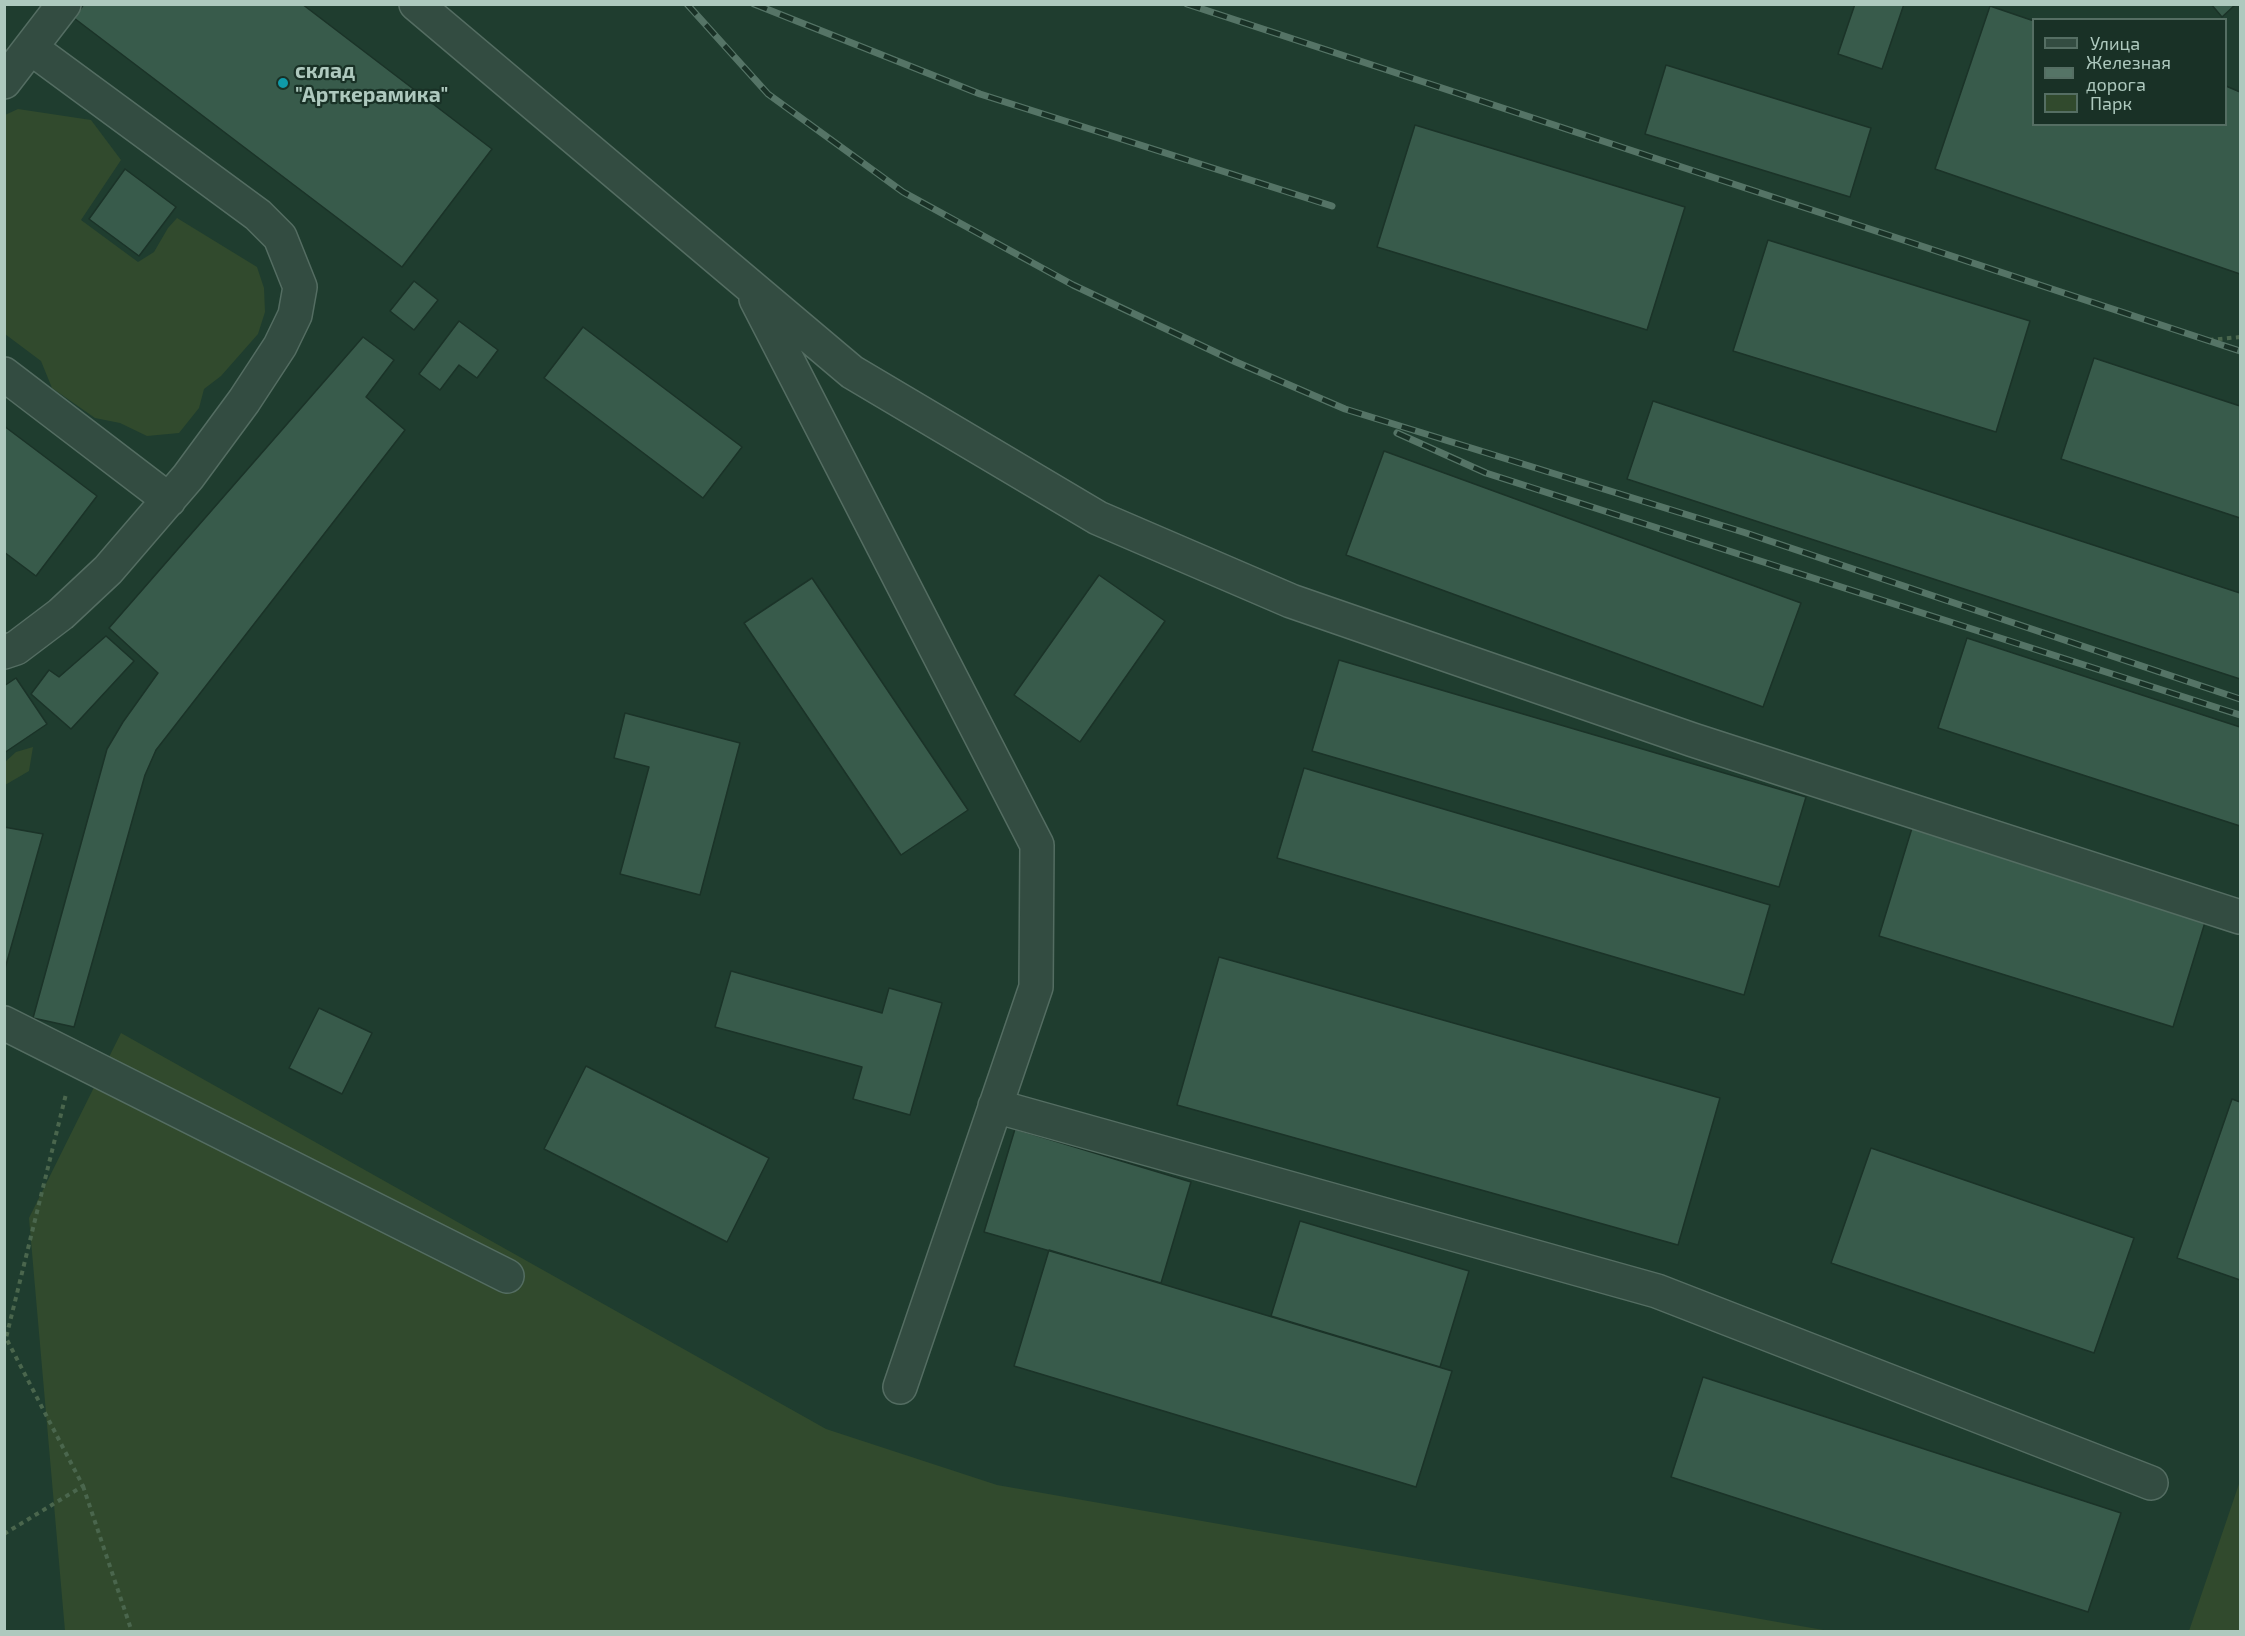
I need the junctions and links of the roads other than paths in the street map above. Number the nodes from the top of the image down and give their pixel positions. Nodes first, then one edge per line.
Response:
1 (64, 4) edge
2 (416, 4) edge
3 (31, 48) junction
4 (4, 82) edge
5 (750, 287) junction
6 (4, 374) edge
7 (169, 500) junction
8 (4, 652) edge
9 (2241, 917) edge
10 (4, 1023) edge
11 (995, 1106) junction
12 (507, 1276) dead end
13 (900, 1387) dead end
14 (2151, 1483) dead end

1 - 3 lane
2 - 5 lane
3 - 4 lane
3 - 7 lane
5 - 9 lane
5 - 11 lane
6 - 7 lane
7 - 8 lane
10 - 12 lane
11 - 13 lane
11 - 14 lane

